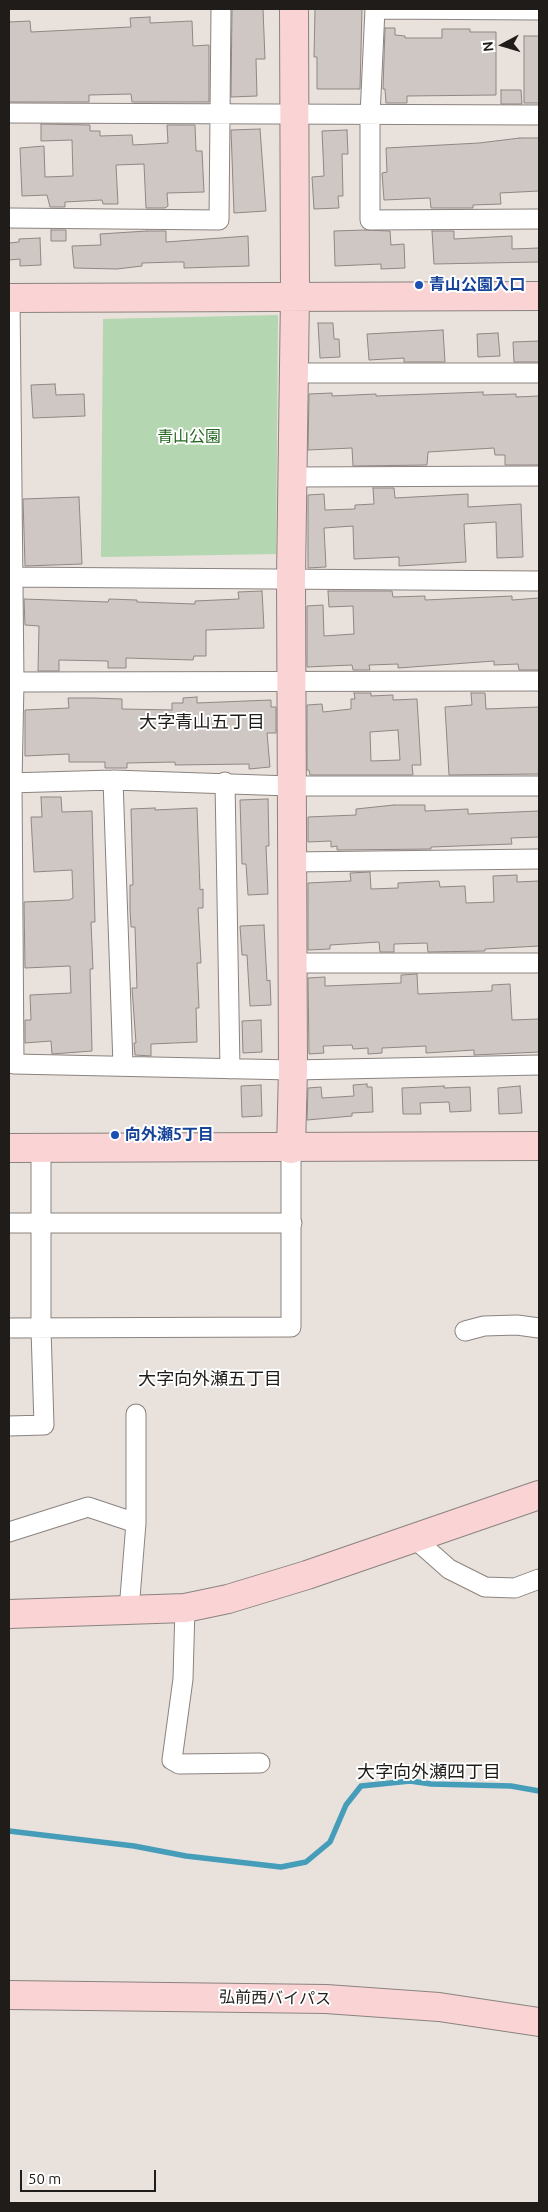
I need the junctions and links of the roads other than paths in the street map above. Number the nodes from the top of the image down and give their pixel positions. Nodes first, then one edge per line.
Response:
1 (221, 9) edge
2 (294, 9) edge
3 (375, 9) edge
4 (539, 10) edge
5 (9, 113) edge
6 (220, 115) junction
7 (294, 115) junction
8 (539, 115) edge
9 (370, 116) junction
10 (9, 218) edge
11 (539, 219) edge
12 (295, 296) junction
13 (539, 296) edge
14 (9, 298) edge
15 (294, 373) junction
16 (539, 374) edge
17 (11, 473) edge
18 (539, 476) edge
19 (292, 477) junction
20 (10, 577) edge
21 (291, 578) junction
22 (539, 581) edge
23 (539, 681) edge
24 (11, 682) edge
25 (291, 682) junction
26 (113, 780) junction
27 (225, 782) junction
28 (10, 783) edge
29 (290, 786) junction
30 (539, 786) edge
31 (539, 859) edge
32 (291, 862) junction
33 (11, 929) edge
34 (292, 963) junction
35 (539, 963) edge
36 (123, 1065) junction
37 (539, 1065) edge
38 (230, 1069) junction
39 (294, 1070) junction
40 (539, 1146) edge
41 (9, 1148) edge
42 (42, 1148) junction
43 (291, 1149) junction
44 (9, 1223) edge
45 (41, 1223) junction
46 (292, 1223) junction
47 (9, 1328) edge
48 (539, 1328) edge
49 (41, 1329) junction
50 (465, 1331) dead end
51 (136, 1414) dead end
52 (9, 1426) edge
53 (539, 1495) edge
54 (136, 1523) junction
55 (9, 1532) edge
56 (414, 1538) junction
57 (539, 1579) edge
58 (185, 1608) junction
59 (129, 1610) junction
60 (9, 1614) edge
61 (260, 1763) dead end
62 (9, 1995) edge
63 (539, 2022) edge

1 - 6 street
2 - 7 street
3 - 4 street
3 - 9 street
5 - 6 street
6 - 7 street
6 - 10 street
7 - 9 street
7 - 12 street
8 - 9 street
9 - 11 street
12 - 13 street
12 - 14 street
12 - 15 street
14 - 17 street
15 - 16 street
15 - 19 street
17 - 20 street
18 - 19 street
19 - 21 street
20 - 21 street
20 - 24 street
21 - 22 street
21 - 25 street
23 - 25 street
24 - 25 street
24 - 28 street
25 - 29 street
26 - 27 street
26 - 28 street
26 - 36 street
27 - 29 street
27 - 38 street
28 - 33 street
29 - 30 street
29 - 32 street
31 - 32 street
32 - 34 street
33 - 36 street
34 - 35 street
34 - 39 street
36 - 38 street
37 - 39 street
38 - 39 street
39 - 43 street
40 - 43 street
41 - 42 street
42 - 43 street
42 - 45 street
43 - 46 street
44 - 45 street
45 - 46 street
45 - 49 street
46 - 49 street
47 - 49 street
48 - 50 street
49 - 52 street
51 - 54 street
53 - 56 street
54 - 55 street
54 - 59 street
56 - 57 street
56 - 58 street
58 - 59 street
58 - 61 street
59 - 60 street
62 - 63 street, 弘前西バイパス

